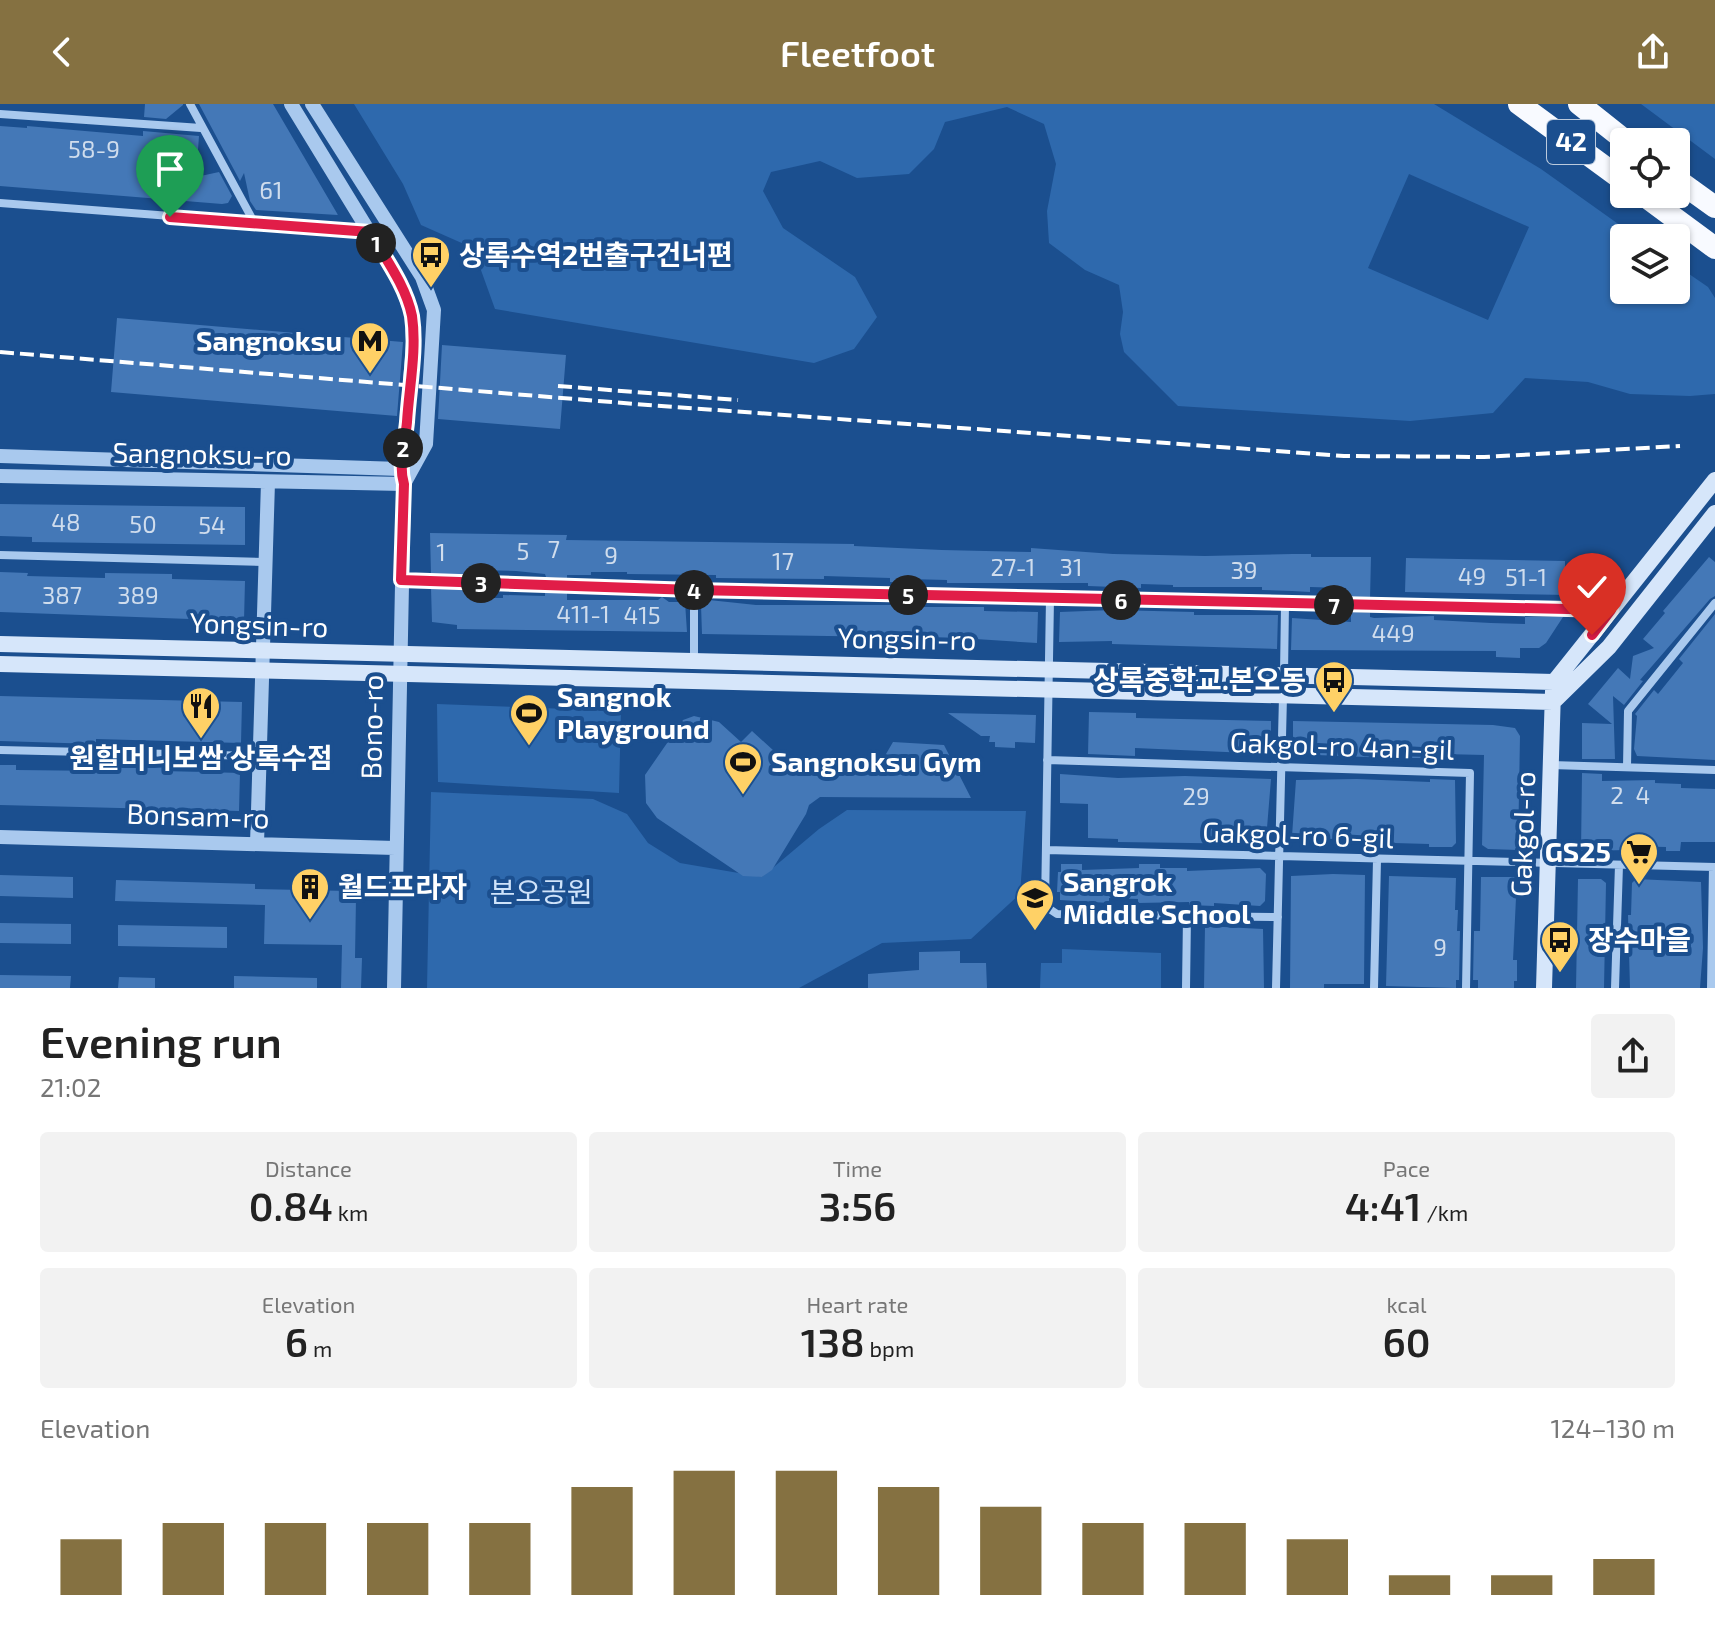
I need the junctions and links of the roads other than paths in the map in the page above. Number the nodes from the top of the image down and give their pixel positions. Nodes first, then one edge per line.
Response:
1 (190, 104) edge
2 (291, 104) edge
3 (312, 104) edge
4 (1519, 104) edge
5 (1579, 104) edge
6 (0, 114) edge
7 (201, 128) junction
8 (1610, 129) edge
9 (1610, 171) edge
10 (1690, 189) edge
11 (0, 203) edge
12 (1715, 207) edge
13 (1661, 208) edge
14 (255, 224) junction
15 (370, 232) junction
16 (394, 233) junction
17 (1709, 243) edge
18 (1715, 260) edge
19 (0, 456) edge
20 (400, 469) junction
21 (0, 476) edge
22 (1715, 480) edge
23 (268, 482) junction
24 (404, 484) junction
25 (1715, 513) edge
26 (0, 555) edge
27 (265, 562) junction
28 (401, 580) junction
29 (694, 590) junction
30 (1050, 598) junction
31 (1715, 603) edge
32 (1285, 604) junction
33 (1611, 610) junction
34 (0, 644) edge
35 (262, 651) junction
36 (400, 655) junction
37 (694, 661) junction
38 (0, 664) edge
39 (1049, 669) junction
40 (261, 671) junction
41 (400, 674) junction
42 (1284, 674) junction
43 (1554, 682) junction
44 (1048, 688) junction
45 (1283, 695) junction
46 (1553, 702) junction
47 (0, 750) edge
48 (260, 756) junction
49 (1047, 760) junction
50 (1281, 765) junction
51 (1551, 765) junction
52 (1627, 767) junction
53 (1715, 770) edge
54 (0, 837) edge
55 (257, 844) junction
56 (395, 848) junction
57 (1046, 850) junction
58 (1280, 857) junction
59 (1377, 860) junction
60 (1469, 861) junction
61 (1548, 864) junction
62 (1619, 865) junction
63 (1714, 867) edge
64 (1187, 916) junction
65 (1278, 917) junction
66 (1713, 947) edge
67 (394, 988) edge
68 (1186, 988) edge
69 (1276, 988) edge
70 (1374, 988) edge
71 (1466, 988) edge
72 (1544, 988) edge
73 (1615, 988) edge
74 (1711, 988) edge

1 - 7 street
2 - 15 street
3 - 16 street
4 - 9 highway, 42
5 - 8 highway, 42
6 - 7 street
7 - 14 street
10 - 12 highway
11 - 14 street
13 - 17 highway
14 - 15 street
15 - 16 street
15 - 20 street
16 - 24 street
17 - 18 highway
19 - 20 street, Sangnoksu-ro
20 - 24 street, Bono-ro
21 - 23 street, Sangnoksu-ro
22 - 33 main road
23 - 24 street, Sangnoksu-ro
23 - 27 street
24 - 28 street, Bono-ro
25 - 46 main road
26 - 27 street
27 - 35 street
28 - 29 street
28 - 36 street, Bono-ro
29 - 30 street
29 - 37 street
30 - 32 street
30 - 39 street
31 - 52 street
32 - 33 street
32 - 42 street
33 - 43 main road
34 - 35 main road, Yongsin-ro
35 - 36 main road, Yongsin-ro
35 - 40 street
36 - 37 main road, Yongsin-ro
36 - 41 street, Bono-ro
37 - 39 main road, Yongsin-ro
38 - 40 main road, Yongsin-ro
39 - 42 main road, Yongsin-ro
39 - 44 street
40 - 41 main road, Yongsin-ro
40 - 48 street
41 - 44 main road, Yongsin-ro
41 - 56 street, Bono-ro
42 - 43 main road, Yongsin-ro
43 - 46 main road, Gakgol-ro
44 - 45 main road, Yongsin-ro
44 - 49 street
45 - 46 main road, Yongsin-ro
45 - 50 street
46 - 51 main road, Gakgol-ro
47 - 48 street
48 - 55 street
49 - 50 street, Gakgol-ro 4an-gil
49 - 57 street
50 - 58 street
50 - 60 street, Gakgol-ro 4an-gil
51 - 52 street
51 - 61 main road, Gakgol-ro
52 - 53 street
54 - 55 street, Bonsam-ro
55 - 56 street, Bonsam-ro
56 - 67 street, Bono-ro
57 - 58 street, Gakgol-ro 6-gil
57 - 64 street
58 - 59 street, Gakgol-ro 6-gil
58 - 65 street
59 - 60 street, Gakgol-ro 6-gil
59 - 70 street
60 - 61 street, Gakgol-ro 6-gil
60 - 71 street, Gakgol-ro 4an-gil
61 - 62 street, Gakgol-ro 6-gil
61 - 72 main road, Gakgol-ro
62 - 63 street, Gakgol-ro 6-gil
62 - 73 street
63 - 66 street
64 - 65 street
64 - 68 street
65 - 69 street
66 - 74 street

